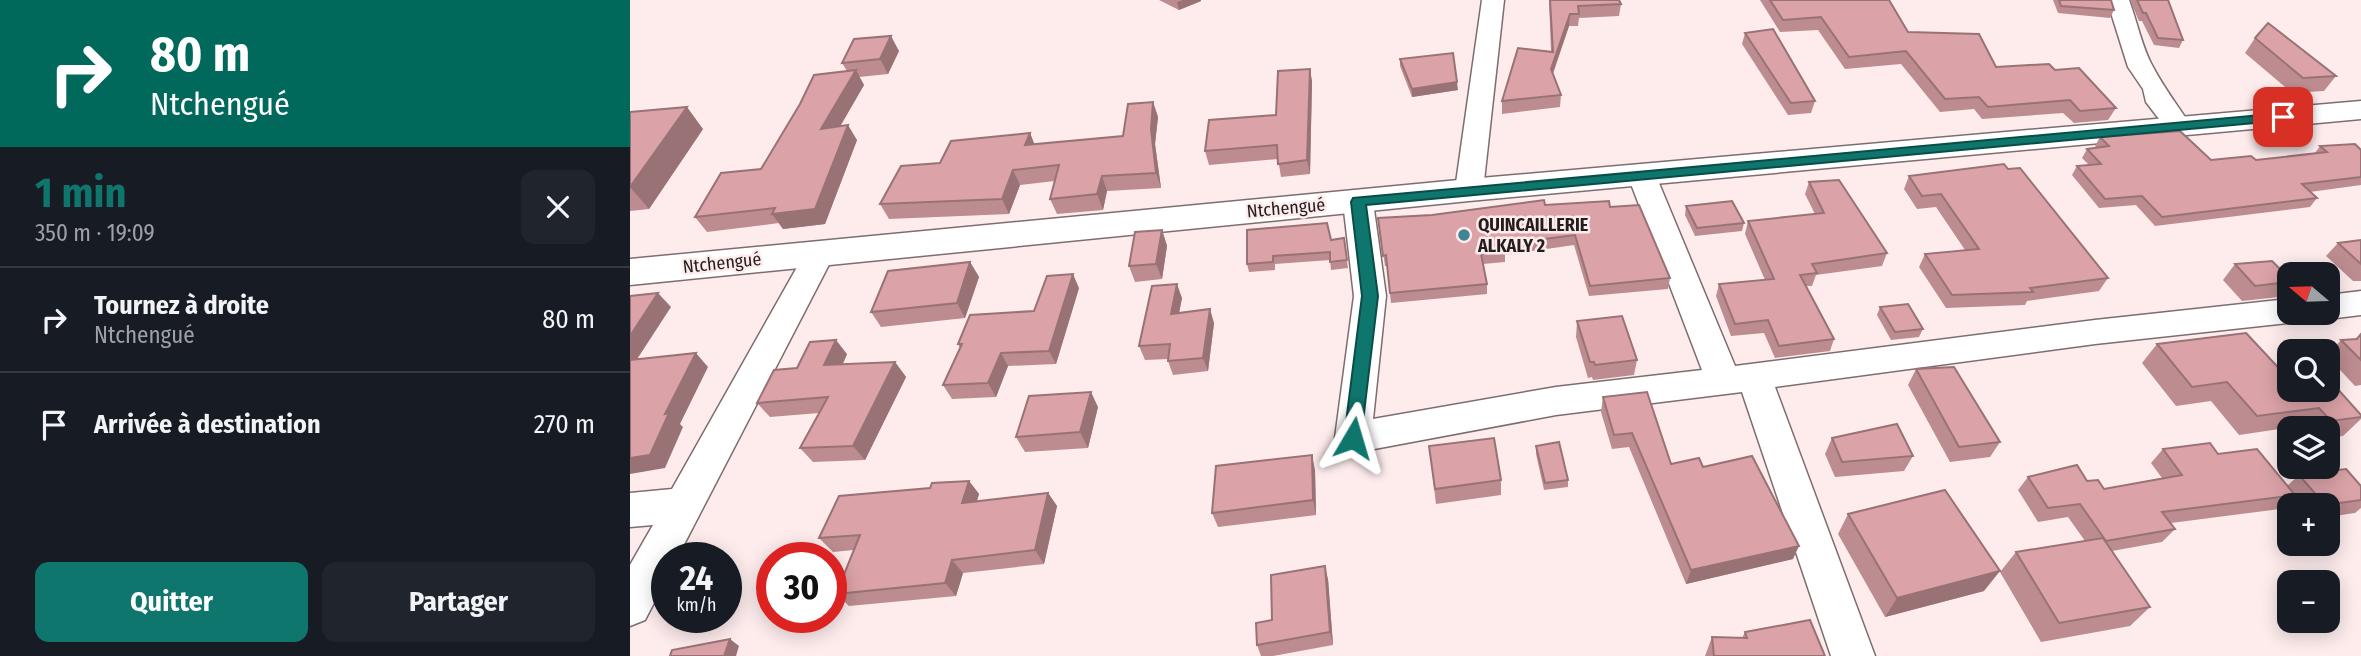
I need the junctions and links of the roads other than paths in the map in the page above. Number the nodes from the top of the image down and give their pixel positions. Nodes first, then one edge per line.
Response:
1 (1493, 0) edge
2 (2118, 0) edge
3 (2361, 110) edge
4 (2178, 126) junction
5 (1643, 176) junction
6 (1469, 190) junction
7 (1358, 202) junction
8 (820, 253) junction
9 (630, 272) edge
10 (2361, 303) edge
11 (2340, 306) edge
12 (2277, 312) edge
13 (1739, 379) junction
14 (685, 505) junction
15 (630, 510) edge
16 (630, 606) edge
17 (1853, 656) edge

1 - 6 street
2 - 4 street
3 - 4 main road, Ntchengué
4 - 5 main road, Ntchengué
5 - 6 main road, Ntchengué
5 - 13 street
6 - 7 main road, Ntchengué
7 - 8 main road, Ntchengué
7 - 13 street
8 - 9 main road, Ntchengué
8 - 14 street
10 - 11 street
12 - 13 street
13 - 17 street
14 - 15 street
14 - 16 street

